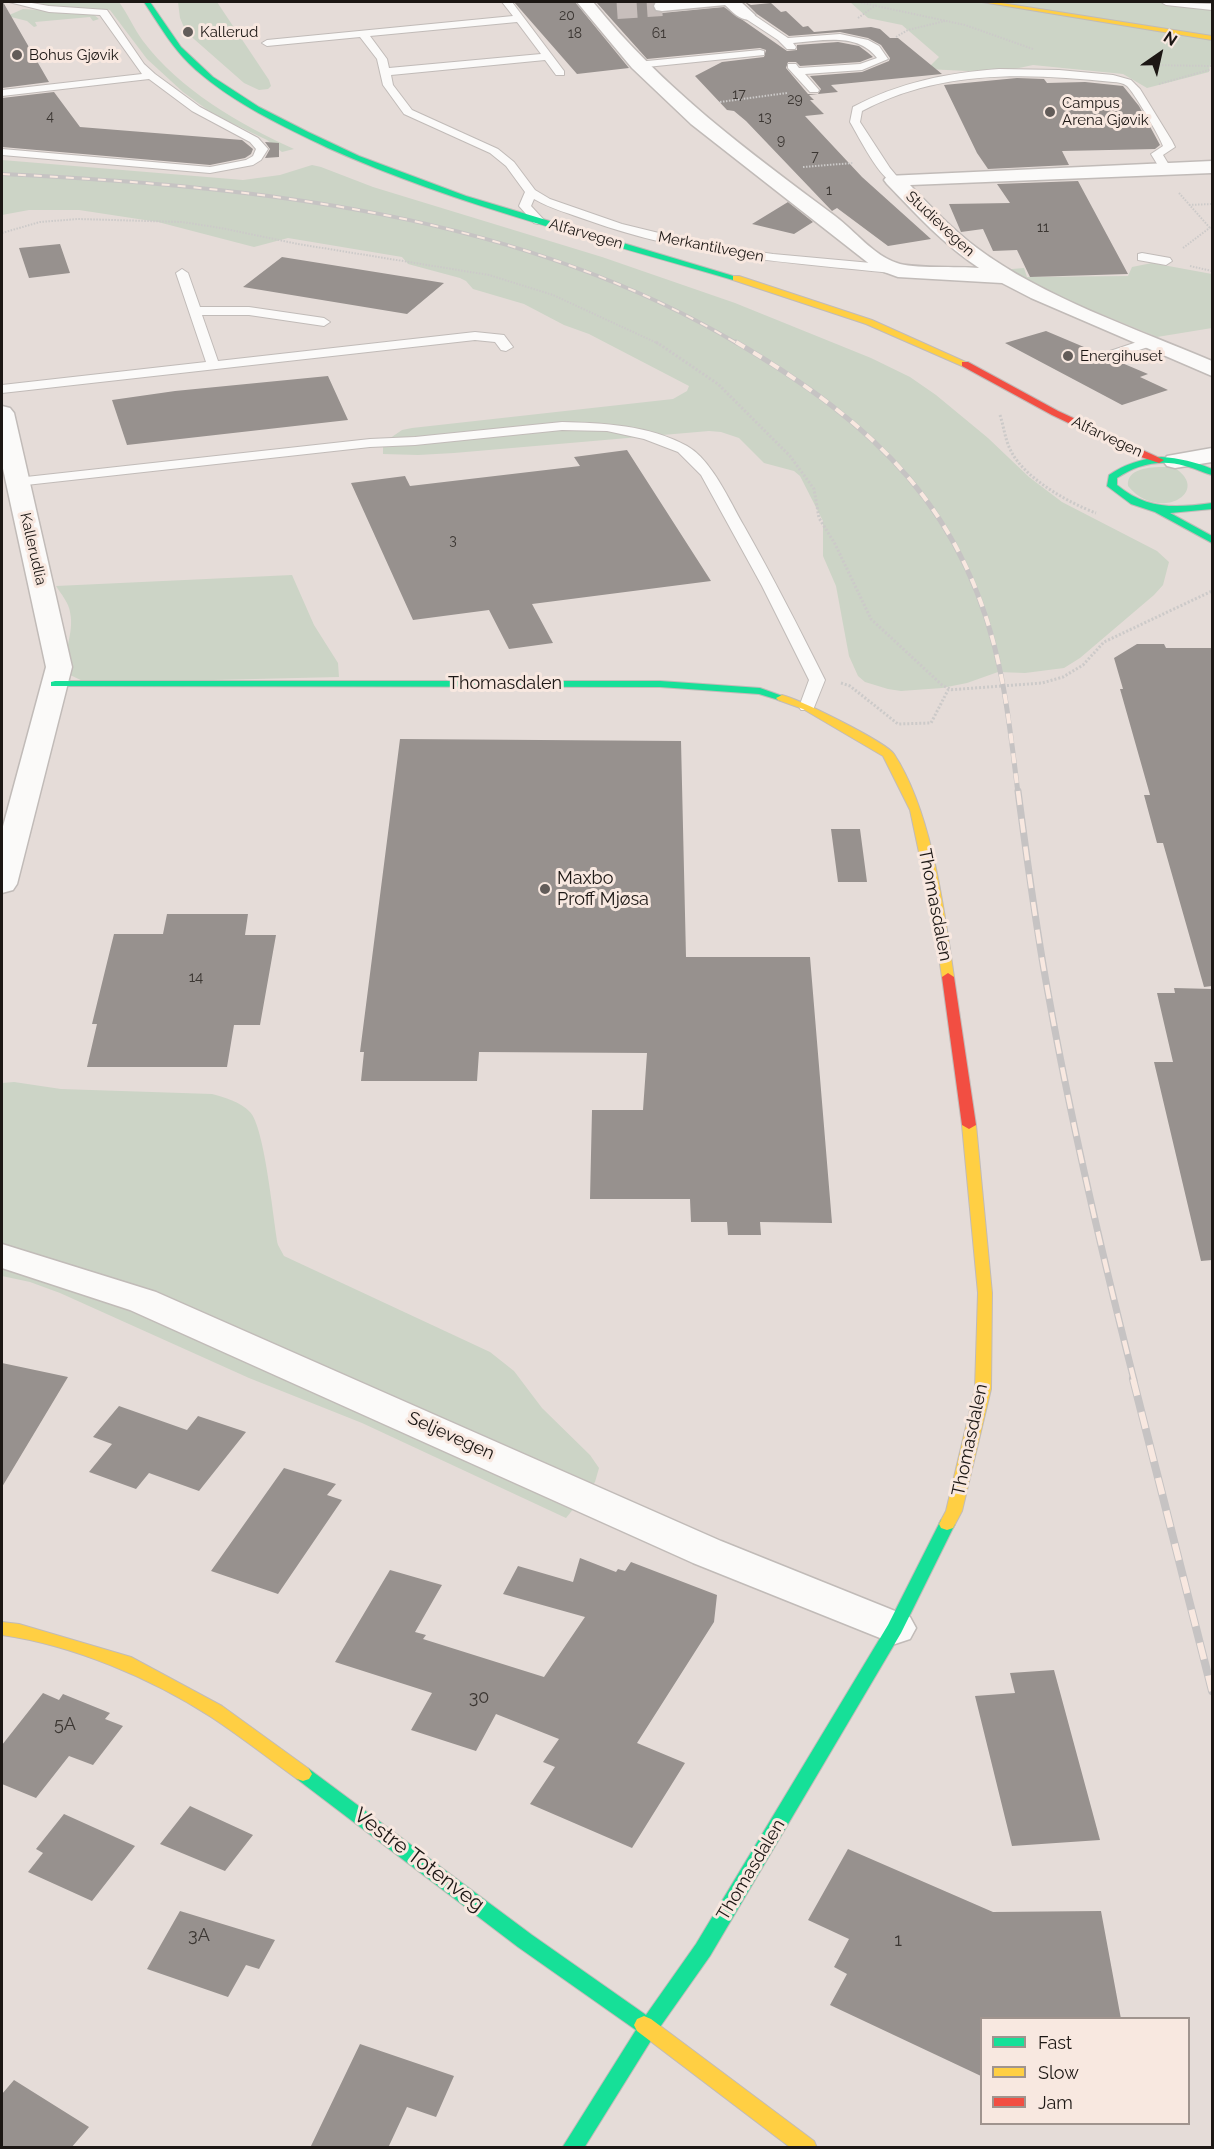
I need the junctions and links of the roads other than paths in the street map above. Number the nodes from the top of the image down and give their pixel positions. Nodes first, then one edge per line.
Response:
1 (507, 2) edge
2 (719, 2) edge
3 (731, 2) edge
4 (985, 2) edge
5 (1166, 2) edge
6 (150, 3) edge
7 (662, 6) dead end
8 (12, 7) edge
9 (1212, 7) edge
10 (595, 8) edge
11 (747, 15) joint
12 (518, 19) junction
13 (362, 33) junction
14 (1212, 38) edge
15 (267, 43) dead end
16 (760, 53) dead end
17 (547, 57) junction
18 (637, 65) junction
19 (385, 72) junction
20 (561, 73) dead end
21 (151, 76) junction
22 (814, 90) road end
23 (2, 93) edge
24 (2, 152) edge
25 (1212, 167) edge
26 (1162, 170) junction
27 (894, 180) junction
28 (531, 192) junction
29 (538, 220) junction
30 (1142, 257) dead end
31 (1166, 261) dead end
32 (893, 269) junction
33 (182, 273) dead end
34 (1008, 278) junction
35 (195, 311) junction
36 (324, 322) dead end
37 (1149, 342) junction
38 (506, 347) dead end
39 (1115, 354) dead end
40 (213, 365) junction
41 (1212, 369) edge
42 (2, 389) edge
43 (2, 413) edge
44 (1055, 413) junction
45 (4, 441) edge
46 (1086, 444) dead end
47 (1212, 455) edge
48 (1102, 461) dead end
49 (1167, 461) junction
50 (1212, 472) edge
51 (1112, 477) junction
52 (17, 482) junction
53 (1212, 506) edge
54 (1156, 510) junction
55 (1212, 540) edge
56 (55, 684) junction
57 (807, 706) junction
58 (2, 884) edge
59 (2, 1256) edge
60 (896, 1628) junction
61 (2, 1629) edge
62 (648, 2028) junction
63 (573, 2148) edge
64 (807, 2148) edge

1 - 12 lane
2 - 7 street
3 - 11 street
4 - 14 main road
5 - 9 lane
6 - 29 main road, Alfarvegen
8 - 21 lane
10 - 18 street, Merkantilvegen
11 - 22 lane
12 - 13 lane
12 - 17 lane
13 - 15 lane
13 - 19 lane, Merkantilvegen
16 - 18 lane
17 - 19 lane
17 - 20 lane
18 - 32 street, Merkantilvegen
19 - 28 lane, Merkantilvegen
21 - 23 lane
21 - 24 lane
25 - 26 street, Studievegen
26 - 27 street, Studievegen
26 - 27 lane
27 - 34 street, Studievegen
28 - 29 lane
28 - 32 lane, Merkantilvegen
29 - 44 main road, Alfarvegen
30 - 31 lane
32 - 34 street, Merkantilvegen
33 - 35 lane
34 - 37 street, Studievegen
35 - 36 lane
35 - 40 lane
37 - 39 lane
37 - 41 street, Studievegen
38 - 40 lane
40 - 42 lane
43 - 45 street, Kallerudlia
44 - 46 main road, Alfarvegen
44 - 49 main road, Alfarvegen
45 - 52 street, Kallerudlia
47 - 49 street
48 - 51 main road, Alfarvegen
49 - 50 main road, Alfarvegen
49 - 51 main road
51 - 54 main road, Alfarvegen
52 - 56 street, Kallerudlia
52 - 57 lane
53 - 54 main road
54 - 55 main road
56 - 57 main road, Thomasdalen
56 - 58 street
57 - 60 main road, Thomasdalen
59 - 60 street, Seljevegen
60 - 62 main road, Thomasdalen
61 - 62 main road, Vestre Totenveg
62 - 63 main road, Thomasdalen
62 - 64 main road, Vestre Totenveg

